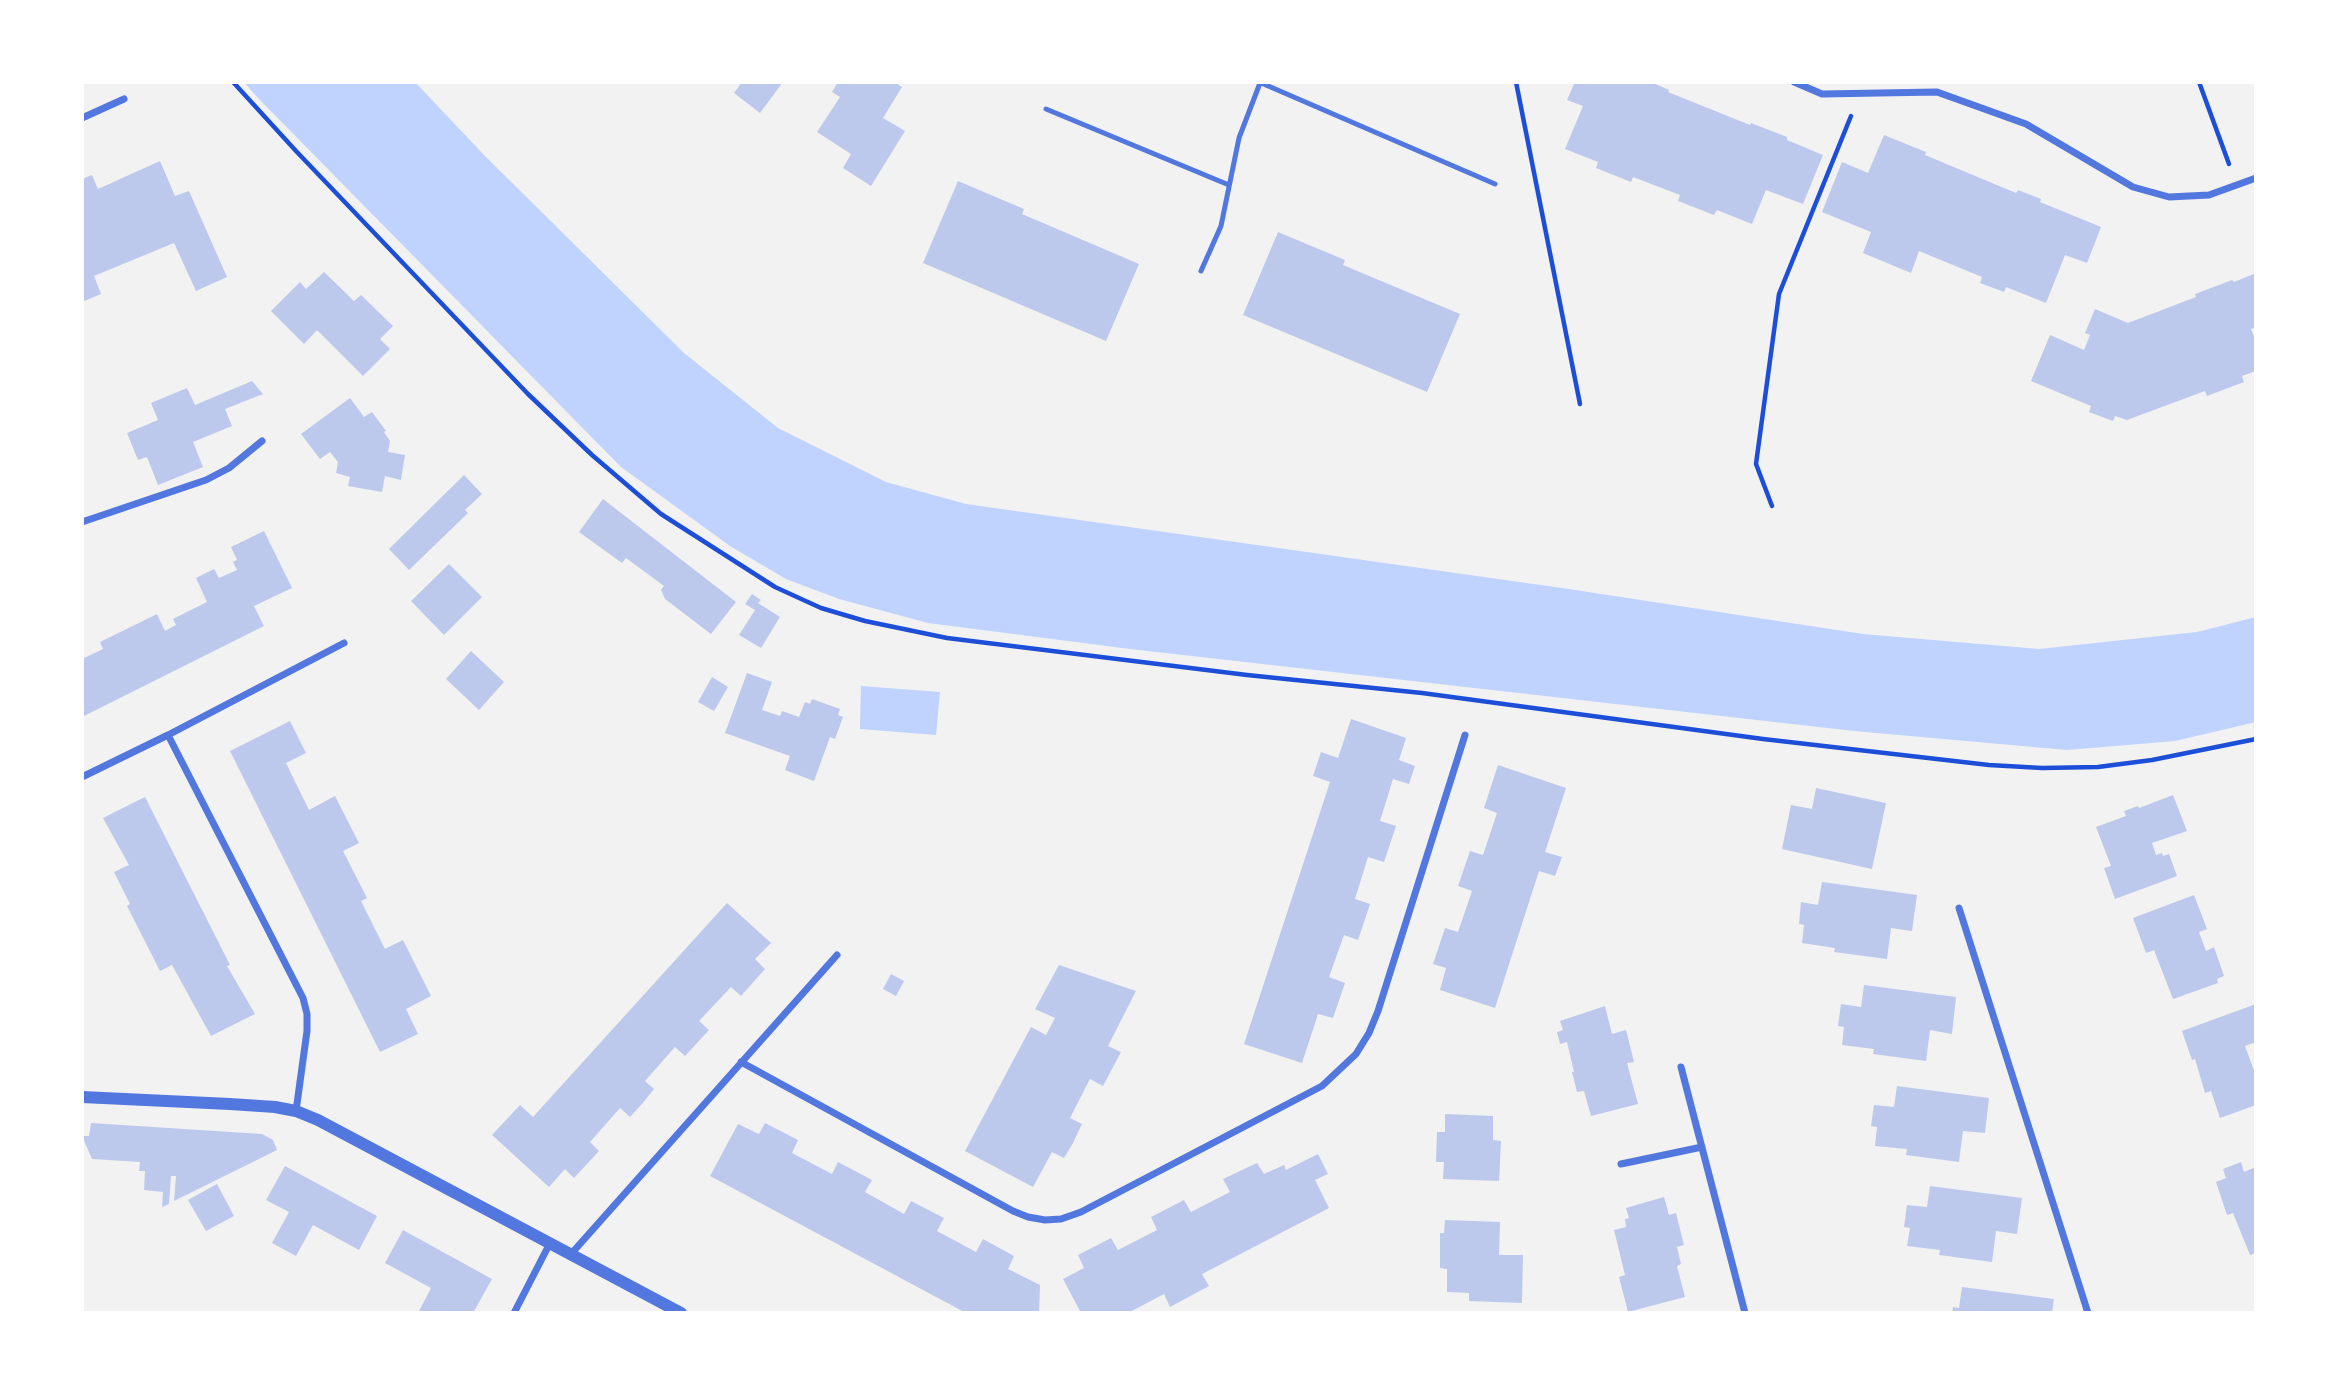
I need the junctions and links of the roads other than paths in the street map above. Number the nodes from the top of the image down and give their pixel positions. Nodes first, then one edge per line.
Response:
1 (1260, 82) edge
2 (1794, 82) edge
3 (124, 99) dead end
4 (1046, 109) dead end
5 (82, 118) edge
6 (2256, 178) edge
7 (1495, 184) dead end
8 (1229, 185) junction
9 (1201, 271) dead end
10 (262, 441) dead end
11 (82, 522) edge
12 (344, 643) dead end
13 (1465, 734) dead end
14 (168, 735) junction
15 (82, 777) edge
16 (1959, 908) dead end
17 (836, 955) dead end
18 (741, 1062) junction
19 (1681, 1067) dead end
20 (82, 1097) edge
21 (296, 1111) junction
22 (1702, 1147) junction
23 (1622, 1164) dead end
24 (550, 1243) junction
25 (571, 1254) junction
26 (514, 1313) edge
27 (681, 1313) edge
28 (1745, 1313) edge
29 (2088, 1313) edge

1 - 7 lane
1 - 8 lane
2 - 6 street
3 - 5 street
4 - 8 lane
8 - 9 lane
10 - 11 street
12 - 14 street
13 - 18 street
14 - 15 street
14 - 21 street
16 - 29 street
17 - 18 street
18 - 25 street
19 - 22 street
20 - 21 street
21 - 24 street
22 - 23 street
22 - 28 street
24 - 25 street
24 - 26 street
25 - 27 street

